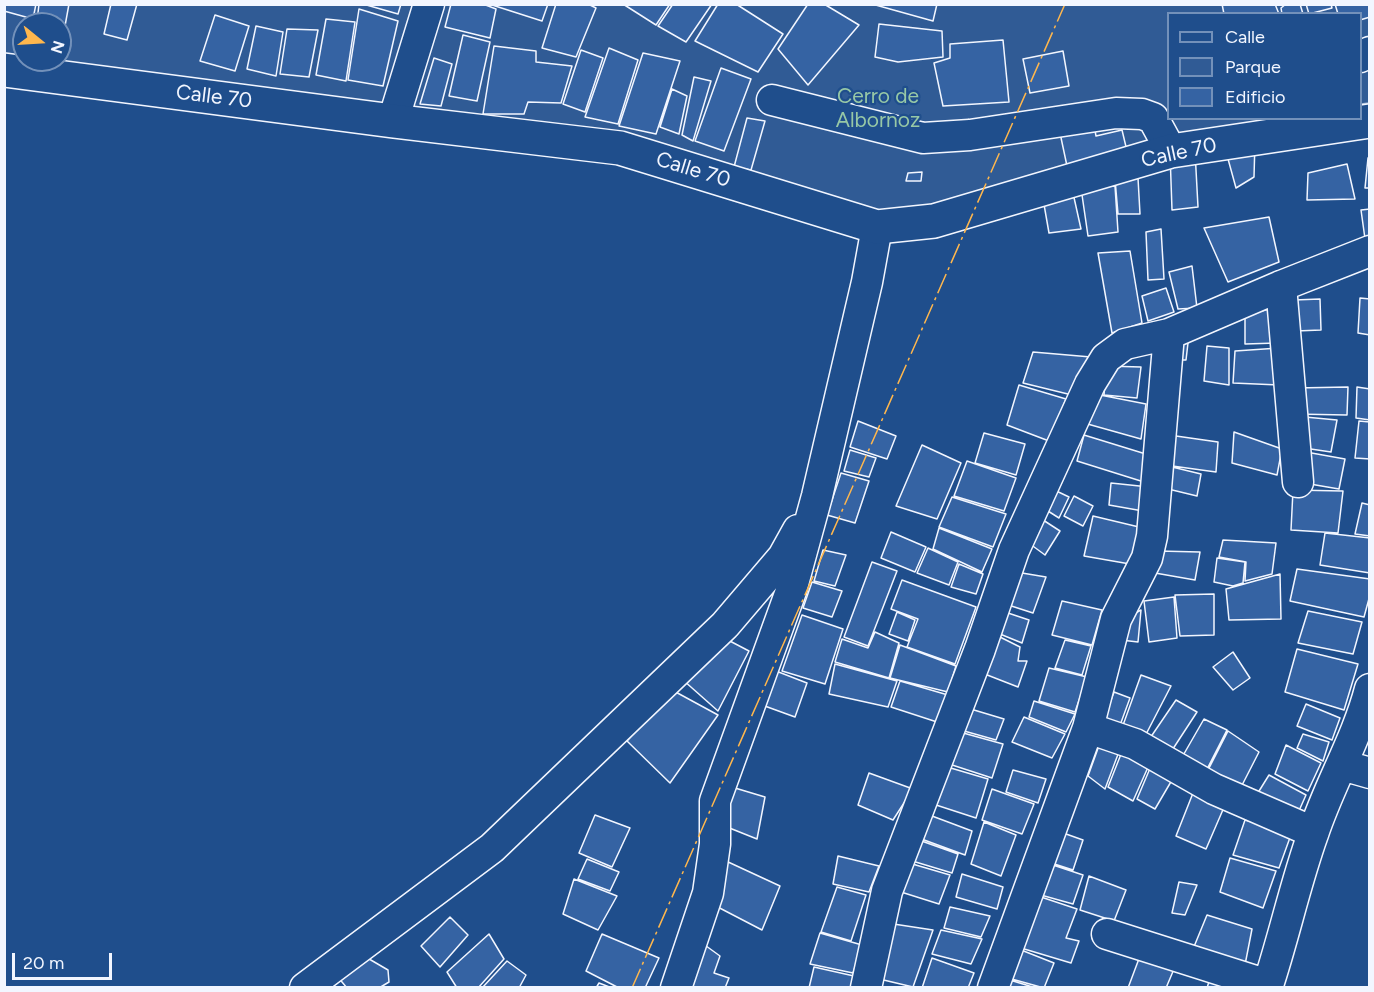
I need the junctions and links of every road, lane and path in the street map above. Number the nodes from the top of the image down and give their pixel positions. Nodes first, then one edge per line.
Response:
1 (429, 4) edge
2 (4, 70) edge
3 (772, 100) dead end
4 (393, 121) junction
5 (1370, 121) edge
6 (1333, 123) edge
7 (1171, 151) junction
8 (877, 227) junction
9 (1370, 251) edge
10 (1281, 286) junction
11 (1169, 334) junction
12 (1298, 482) dead end
13 (817, 496) junction
14 (1370, 689) edge
15 (1088, 728) junction
16 (1356, 769) edge
17 (1313, 832) junction
18 (1107, 934) dead end
19 (1268, 986) edge
20 (305, 987) edge
21 (676, 987) edge
22 (866, 987) edge
23 (993, 987) edge

1 - 4 street
2 - 4 street, Calle 70
3 - 7 street
4 - 8 street, Calle 70
5 - 6 street, Calle 70
6 - 7 street, Calle 70
7 - 8 street, Calle 70
8 - 13 street
9 - 10 street
10 - 11 street
10 - 12 street
11 - 15 street
11 - 22 street
13 - 20 street
13 - 21 street
14 - 16 street
15 - 17 street
15 - 23 street
16 - 17 street
17 - 19 street
18 - 19 street

